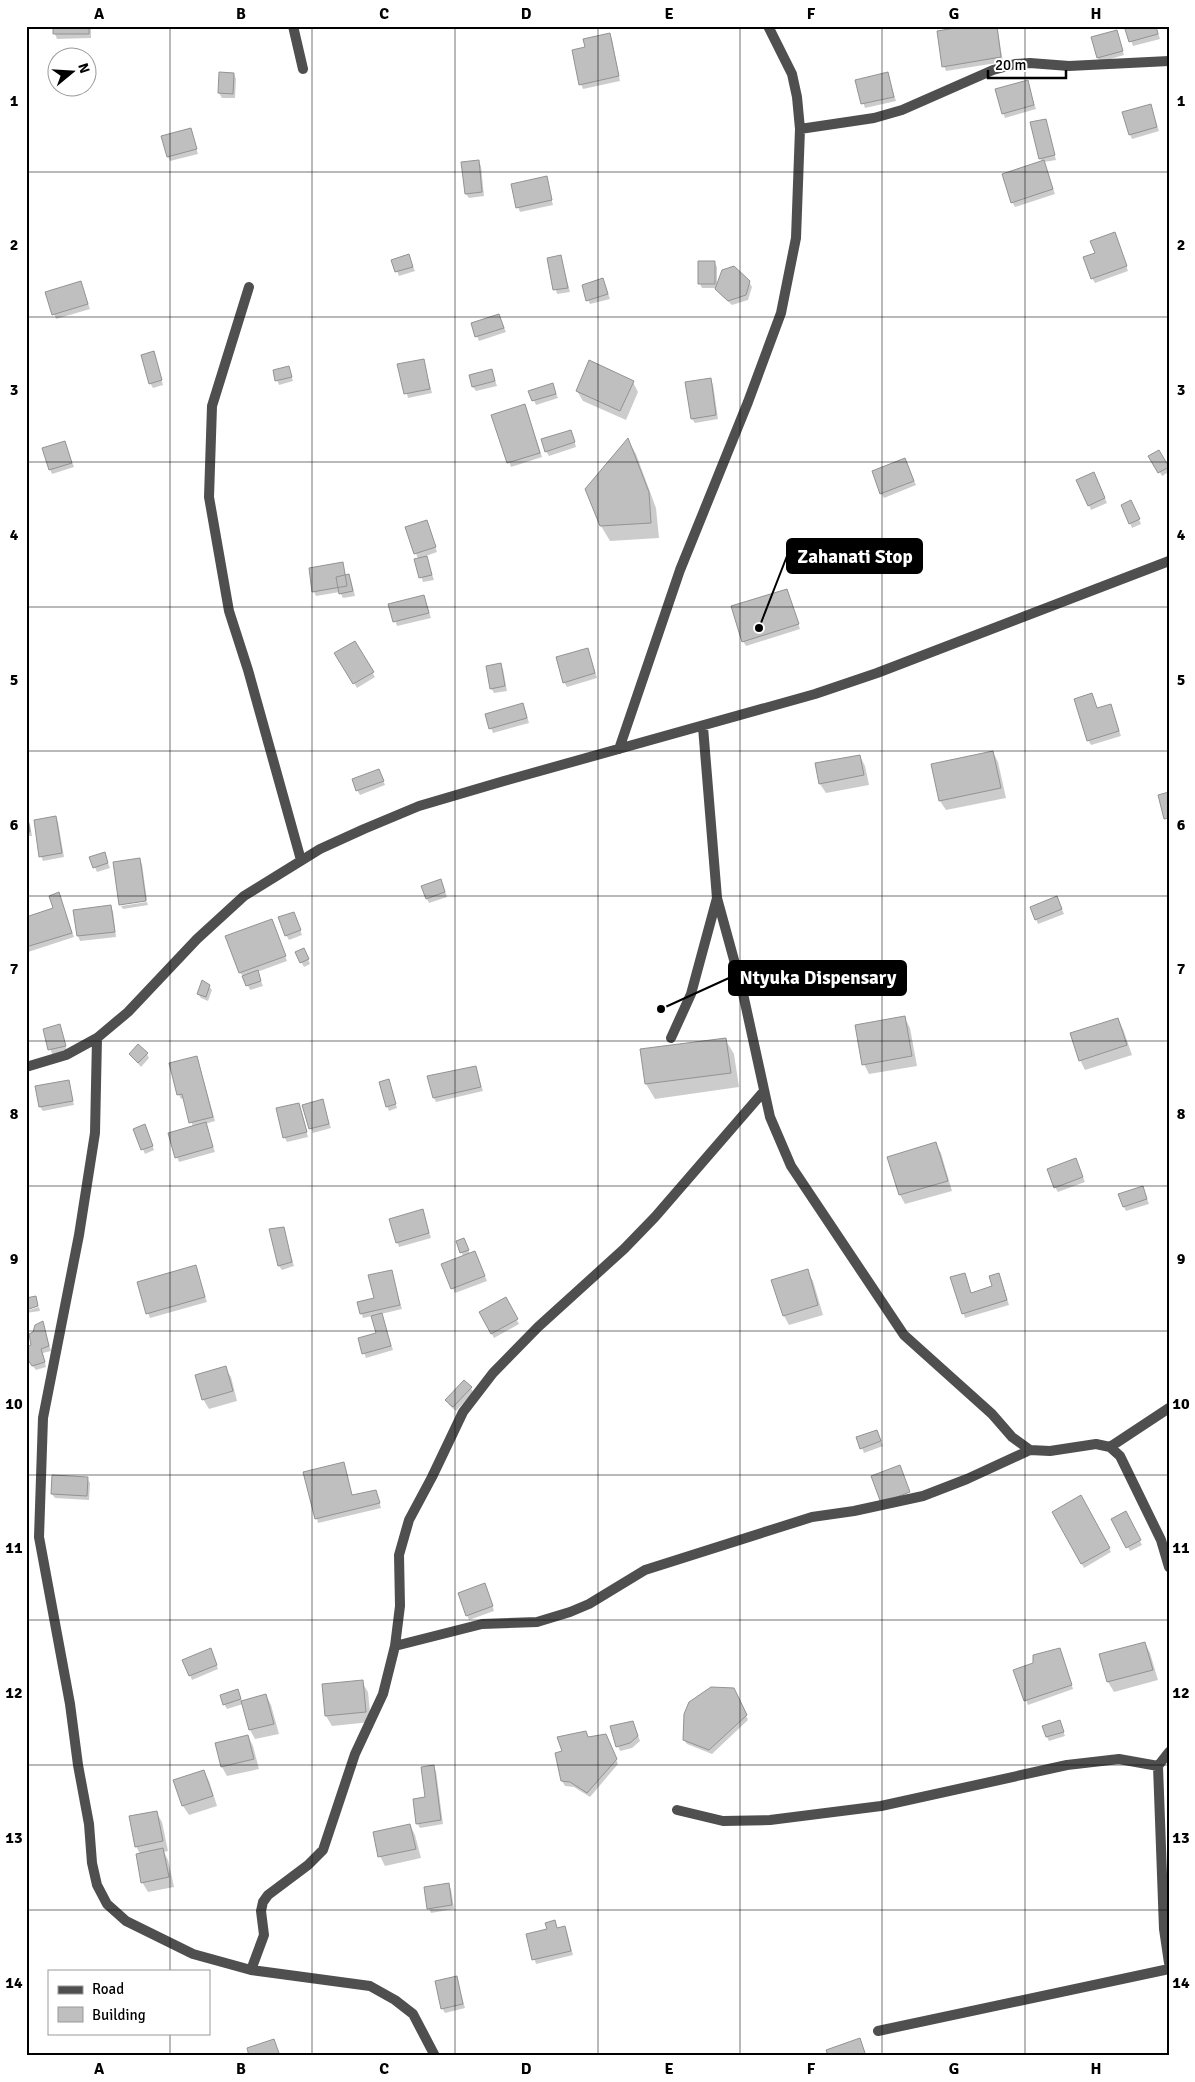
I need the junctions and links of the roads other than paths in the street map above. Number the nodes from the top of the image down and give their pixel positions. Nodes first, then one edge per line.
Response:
1 (293, 26) edge
2 (768, 26) edge
3 (1169, 61) edge
4 (303, 69) dead end
5 (800, 129) junction
6 (250, 287) dead end
7 (1169, 561) edge
8 (703, 727) junction
9 (619, 749) junction
10 (301, 860) junction
11 (717, 898) junction
12 (97, 1038) junction
13 (671, 1038) dead end
14 (26, 1067) edge
15 (764, 1091) junction
16 (1169, 1408) edge
17 (1110, 1447) junction
18 (1030, 1450) junction
19 (1169, 1567) edge
20 (395, 1646) junction
21 (1169, 1752) edge
22 (1158, 1766) junction
23 (677, 1810) dead end
24 (1169, 1963) edge
25 (1169, 1969) edge
26 (251, 1970) junction
27 (878, 2030) dead end
28 (435, 2056) edge

1 - 4 street
2 - 5 street
3 - 5 street
5 - 9 street
6 - 10 street
7 - 8 street
8 - 9 street
8 - 11 street
9 - 10 street
10 - 12 street
11 - 13 street
11 - 15 street
12 - 14 street
12 - 26 street
15 - 18 street
15 - 20 street
16 - 17 street
17 - 18 street
17 - 19 street
18 - 20 street
20 - 26 street
21 - 22 street
22 - 23 street
22 - 24 street
25 - 27 street
26 - 28 street

